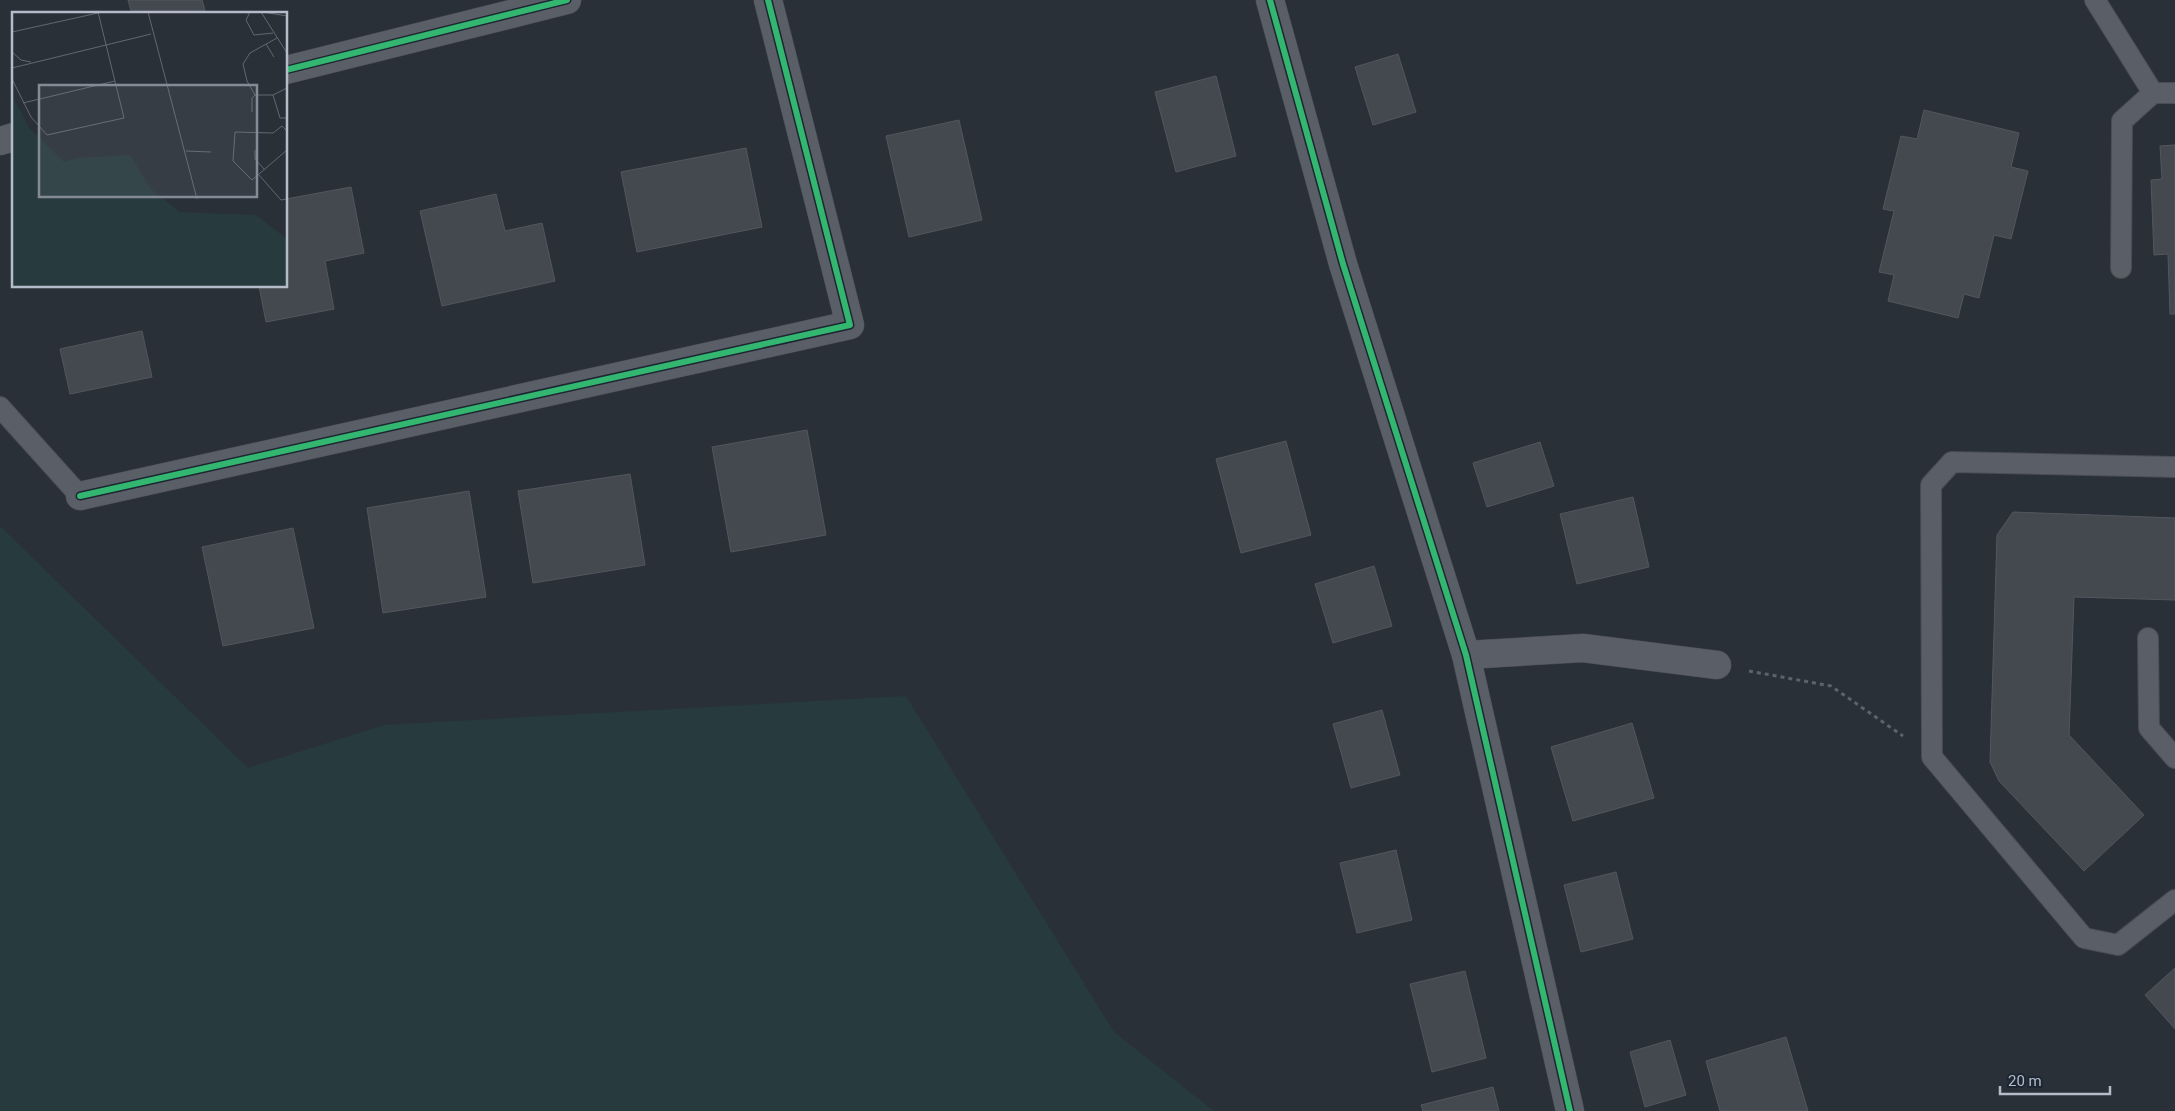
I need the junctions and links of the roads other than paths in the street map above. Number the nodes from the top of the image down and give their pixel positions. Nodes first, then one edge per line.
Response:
1 (567, 0) edge
2 (768, 0) edge
3 (1270, 0) edge
4 (2095, 0) edge
5 (288, 70) edge
6 (2175, 93) edge
7 (2153, 94) junction
8 (2122, 268) dead end
9 (0, 407) edge
10 (2175, 467) edge
11 (80, 496) joint
12 (2148, 638) dead end
13 (1466, 655) junction
14 (1717, 665) road end
15 (2175, 758) edge
16 (2175, 900) edge
17 (1570, 1111) edge

1 - 5 street
2 - 11 street
3 - 13 street
4 - 7 lane
6 - 7 lane
7 - 8 lane
9 - 11 lane
10 - 16 lane
12 - 15 lane
13 - 14 street
13 - 17 street

